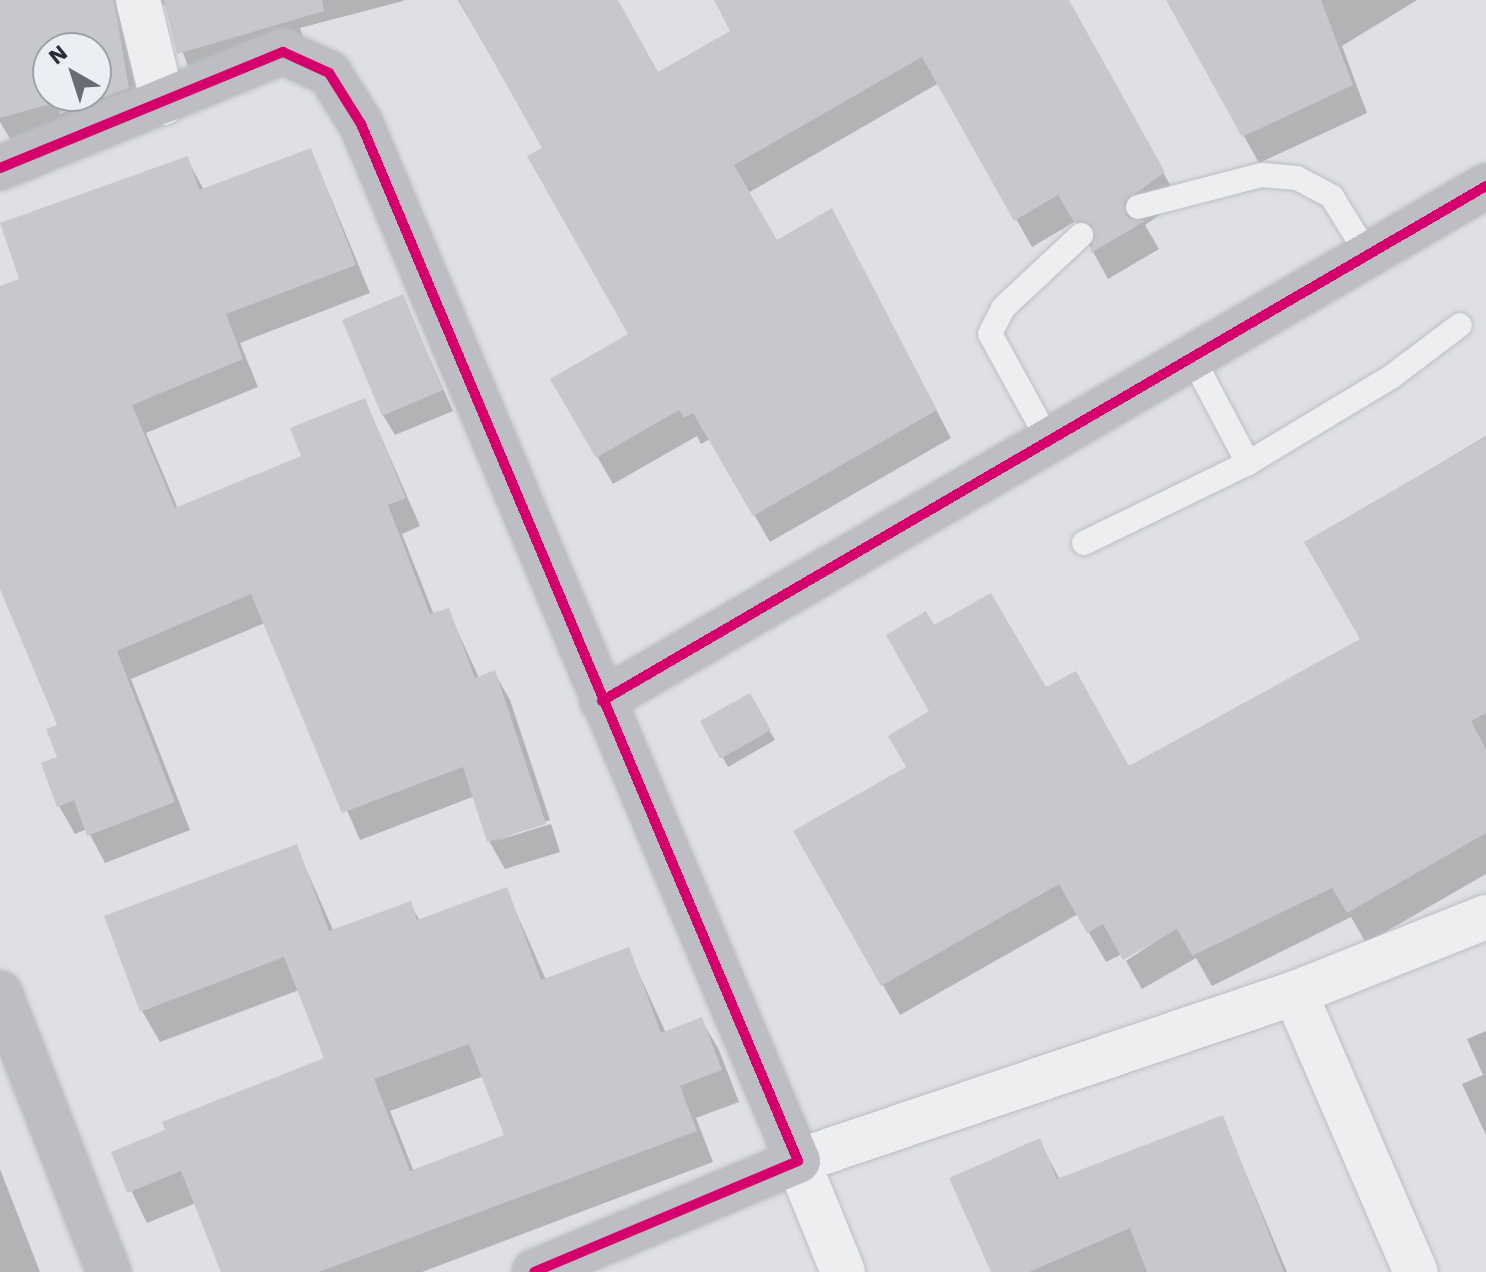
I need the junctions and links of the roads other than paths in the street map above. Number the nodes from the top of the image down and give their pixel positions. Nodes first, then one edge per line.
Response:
1 (138, 0) edge
2 (163, 103) junction
3 (0, 168) edge
4 (1486, 186) edge
5 (1138, 207) dead end
6 (1081, 235) dead end
7 (1366, 252) junction
8 (1460, 325) dead end
9 (1193, 359) junction
10 (1050, 443) junction
11 (1248, 463) junction
12 (1084, 543) dead end
13 (602, 701) junction
14 (1486, 917) edge
15 (0, 993) edge
16 (1295, 993) junction
17 (798, 1161) junction
18 (109, 1272) edge
19 (534, 1272) edge
20 (843, 1272) edge
21 (1416, 1272) edge

1 - 2 street
2 - 3 street
2 - 13 street
4 - 7 street
5 - 7 lane
6 - 10 lane
7 - 9 street
8 - 11 lane
9 - 10 street
9 - 11 lane
10 - 13 street
11 - 12 lane
13 - 17 street
14 - 16 street
15 - 18 street
16 - 17 street
16 - 21 street
17 - 19 street
17 - 20 street

